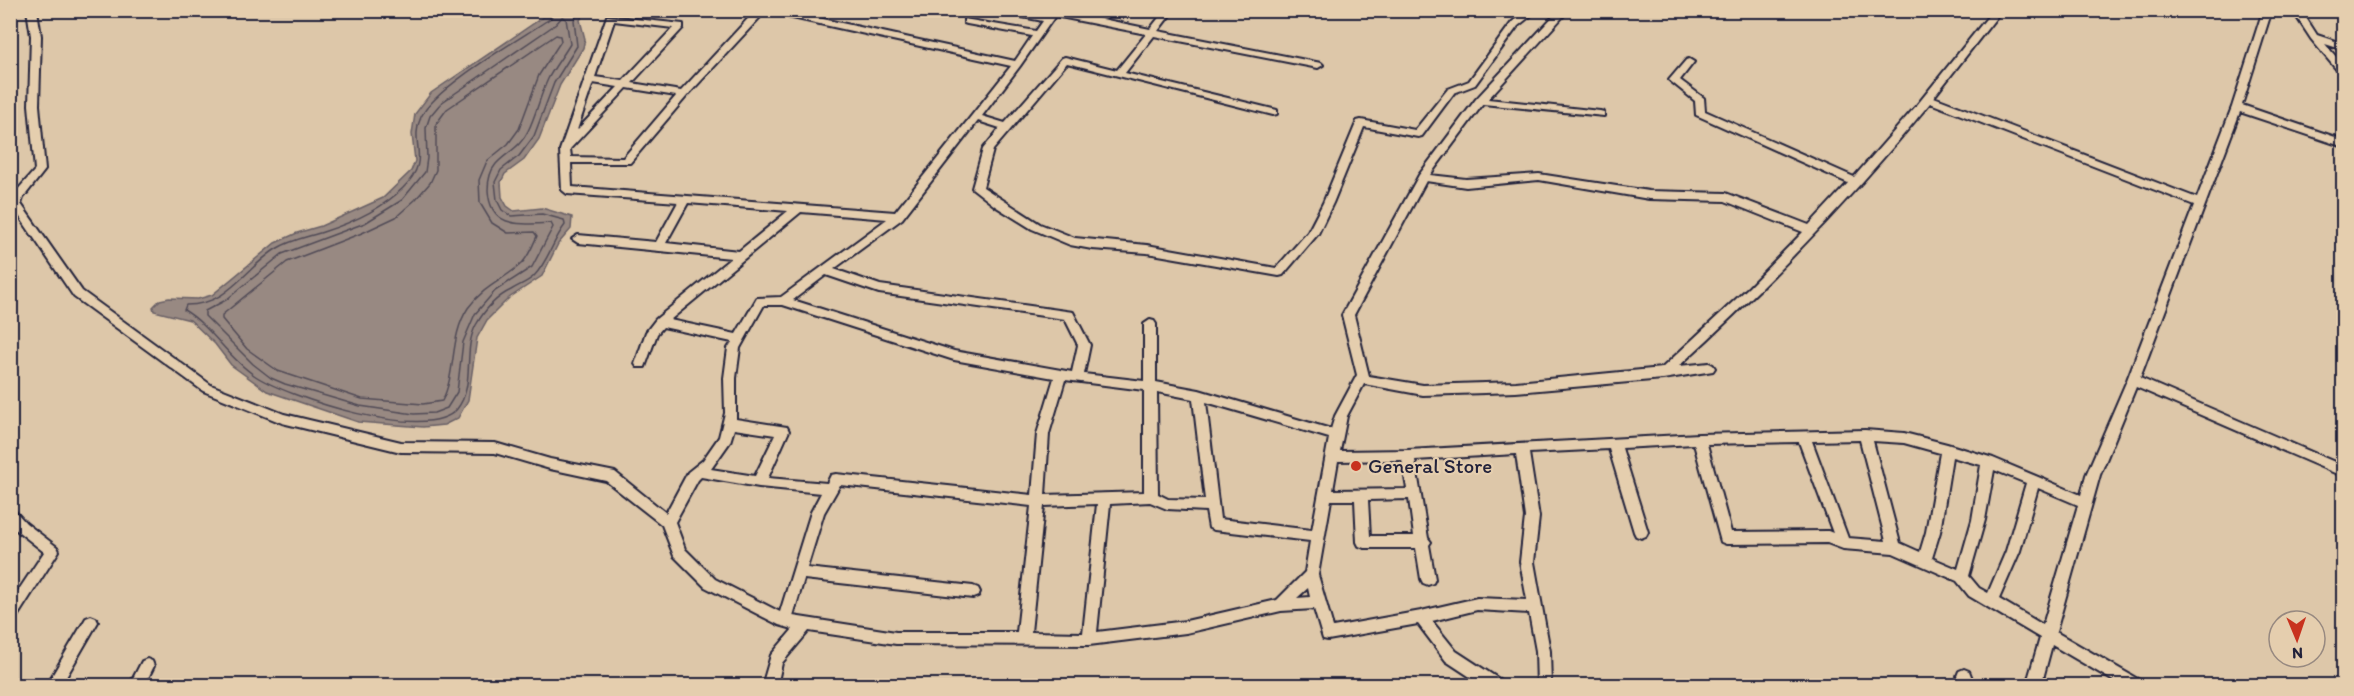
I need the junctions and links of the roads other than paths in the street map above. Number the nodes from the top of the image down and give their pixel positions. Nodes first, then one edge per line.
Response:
1 (32, 10) edge
2 (762, 10) edge
3 (767, 10) edge
4 (989, 10) edge
5 (1170, 10) edge
6 (1510, 10) edge
7 (1534, 10) edge
8 (1565, 10) edge
9 (1998, 10) edge
10 (2268, 10) edge
11 (2296, 10) edge
12 (1052, 14) edge
13 (967, 21) dead end
14 (1515, 24) junction
15 (1152, 33) junction
16 (1039, 34) junction
17 (2314, 37) junction
18 (2343, 47) edge
19 (1689, 62) dead end
20 (1017, 64) junction
21 (1318, 64) dead end
22 (2343, 73) edge
23 (1119, 74) junction
24 (588, 79) junction
25 (625, 85) junction
26 (682, 94) junction
27 (1927, 98) junction
28 (1480, 101) junction
29 (2237, 107) junction
30 (1273, 112) dead end
31 (1600, 114) dead end
32 (976, 117) junction
33 (1007, 127) junction
34 (2343, 144) edge
35 (564, 155) junction
36 (1423, 177) junction
37 (1856, 182) junction
38 (685, 199) junction
39 (2200, 203) junction
40 (799, 208) junction
41 (898, 216) junction
42 (1810, 230) junction
43 (578, 240) dead end
44 (659, 246) junction
45 (738, 255) junction
46 (825, 270) junction
47 (783, 301) junction
48 (660, 322) junction
49 (1150, 324) dead end
50 (740, 339) junction
51 (641, 364) dead end
52 (1709, 368) dead end
53 (1663, 374) junction
54 (1061, 375) junction
55 (1077, 378) junction
56 (1360, 379) junction
57 (2133, 380) junction
58 (1150, 386) junction
59 (1199, 395) junction
60 (728, 423) junction
61 (1336, 435) junction
62 (1864, 435) junction
63 (1804, 437) junction
64 (1699, 439) junction
65 (1614, 443) junction
66 (1522, 448) junction
67 (1947, 449) junction
68 (1407, 455) junction
69 (1332, 456) junction
70 (1988, 462) junction
71 (701, 472) junction
72 (2343, 472) edge
73 (2033, 481) junction
74 (759, 482) junction
75 (831, 489) junction
76 (1415, 494) junction
77 (1326, 495) junction
78 (1361, 495) junction
79 (1151, 497) junction
80 (1104, 499) junction
81 (1038, 501) junction
82 (2085, 502) junction
83 (1212, 506) junction
84 (10, 515) edge
85 (668, 522) junction
86 (1641, 532) dead end
87 (1319, 536) junction
88 (1424, 542) junction
89 (1843, 543) junction
90 (1894, 547) junction
91 (1925, 559) junction
92 (799, 573) junction
93 (1311, 575) junction
94 (1962, 577) junction
95 (1428, 579) dead end
96 (973, 592) dead end
97 (1991, 601) junction
98 (1319, 603) junction
99 (1281, 605) junction
100 (1534, 607) junction
101 (10, 616) edge
102 (1421, 617) junction
103 (784, 621) junction
104 (92, 622) dead end
105 (805, 625) junction
106 (2047, 633) junction
107 (1023, 639) junction
108 (1089, 639) junction
109 (147, 666) dead end
110 (1490, 685) edge
111 (52, 686) edge
112 (136, 686) edge
113 (769, 686) edge
114 (1544, 686) edge
115 (2033, 686) edge
116 (2136, 686) edge

1 - 85 street
2 - 26 street
3 - 20 street
4 - 12 street
5 - 15 street
6 - 14 street
7 - 14 street
8 - 28 street
9 - 27 street
10 - 29 street
11 - 17 street
12 - 15 street
12 - 16 street
13 - 16 street
14 - 33 street
15 - 21 street
15 - 23 street
16 - 20 street
17 - 18 street
17 - 22 street
19 - 37 street
20 - 32 street
23 - 30 street
23 - 33 street
24 - 25 street
24 - 25 street
24 - 35 street
25 - 26 street
25 - 35 street
26 - 35 street
27 - 37 street
27 - 39 street
28 - 31 street
28 - 36 street
29 - 34 street
29 - 39 street
32 - 33 street
32 - 41 street
35 - 38 street
36 - 42 street
36 - 56 street
37 - 42 street
38 - 40 street
38 - 44 street
39 - 57 street
40 - 41 street
40 - 45 street
41 - 46 street
42 - 53 street
43 - 44 street
44 - 45 street
45 - 48 street
46 - 47 street
46 - 55 street
47 - 50 street
47 - 54 street
48 - 50 street
48 - 51 street
49 - 58 street
50 - 60 street
52 - 53 street
53 - 56 street
54 - 55 street
54 - 81 street
55 - 58 street
56 - 61 street
57 - 72 street
57 - 82 street
58 - 59 street
58 - 79 street
59 - 61 street
59 - 83 street
60 - 71 street
60 - 74 street
61 - 69 street
62 - 63 street
62 - 67 street
62 - 90 street
63 - 64 street
63 - 89 street
64 - 65 street
64 - 89 street
65 - 66 street
65 - 86 street
66 - 68 street
66 - 100 street
67 - 70 street
67 - 91 street
68 - 69 street
68 - 76 street
69 - 77 street
70 - 73 street
70 - 94 street
71 - 74 street
71 - 85 street
73 - 82 street
73 - 97 street
74 - 75 street
75 - 81 street
75 - 92 street
76 - 78 street
76 - 88 street
77 - 78 street
77 - 87 street
78 - 88 street
79 - 80 street
79 - 83 street
80 - 81 street
80 - 108 street
81 - 107 street
82 - 106 street
83 - 87 street
84 - 101 street
85 - 103 street
87 - 93 street
88 - 95 street
89 - 90 street
90 - 91 street
91 - 94 street
92 - 96 street
92 - 103 street
93 - 98 street
93 - 99 street
94 - 97 street
97 - 106 street
98 - 99 street
98 - 102 street
99 - 108 street
100 - 102 street
100 - 114 street
102 - 110 street
103 - 105 street
104 - 111 street
105 - 107 street
105 - 113 street
106 - 115 street
106 - 116 street
107 - 108 street
109 - 112 street

